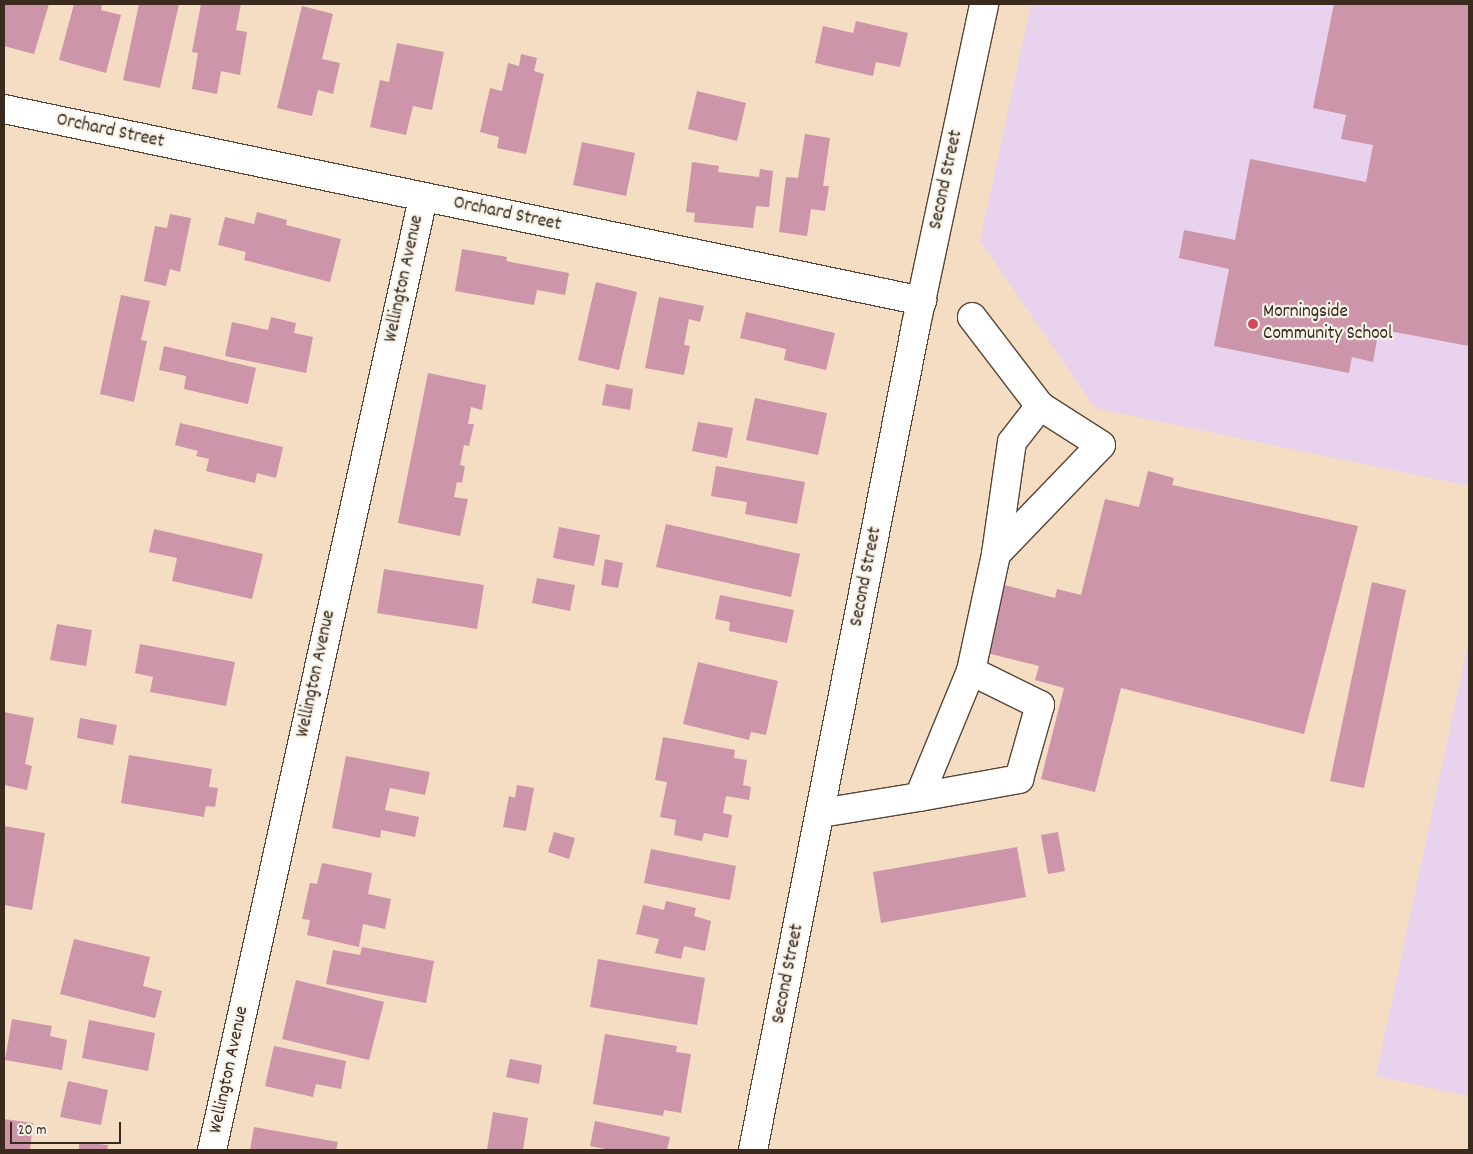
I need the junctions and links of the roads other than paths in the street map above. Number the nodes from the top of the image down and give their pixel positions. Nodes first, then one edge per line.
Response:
1 (984, 4) edge
2 (4, 109) edge
3 (423, 198) junction
4 (922, 302) junction
5 (972, 317) dead end
6 (1040, 406) junction
7 (996, 554) junction
8 (971, 671) junction
9 (919, 797) junction
10 (821, 813) junction
11 (212, 1150) edge
12 (753, 1150) edge

1 - 4 street, Second Street
2 - 3 street, Orchard Street
3 - 4 street, Orchard Street
3 - 11 street, Wellington Avenue
4 - 10 street, Second Street
5 - 6 street
6 - 7 street
6 - 7 street
7 - 8 street
8 - 9 street
8 - 9 street
9 - 10 street
10 - 12 street, Second Street

